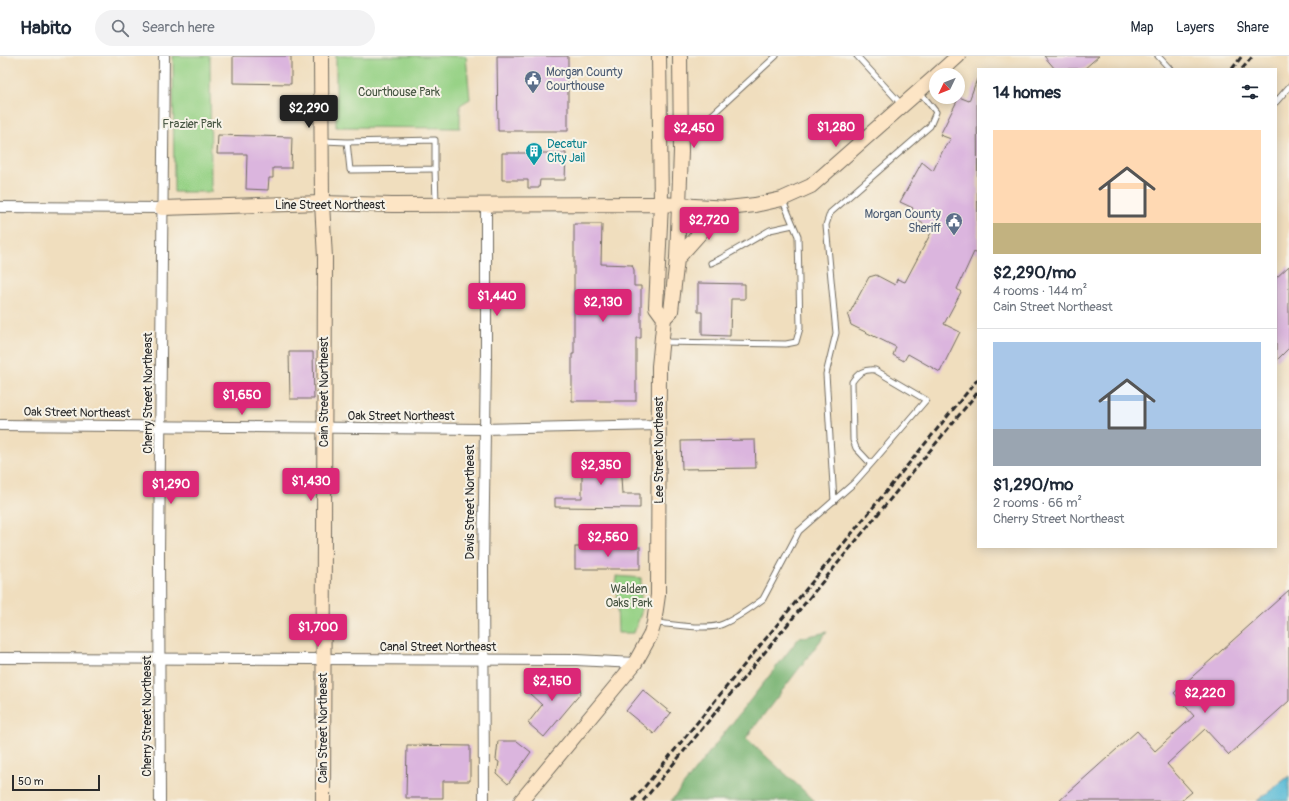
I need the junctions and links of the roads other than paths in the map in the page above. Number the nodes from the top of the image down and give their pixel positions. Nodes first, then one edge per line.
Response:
1 (164, 56) edge
2 (321, 56) edge
3 (660, 56) edge
4 (680, 56) edge
5 (776, 56) edge
6 (857, 56) edge
7 (958, 56) edge
8 (1158, 56) edge
9 (944, 68) edge
10 (1169, 68) edge
11 (929, 82) edge
12 (1289, 86) edge
13 (919, 91) junction
14 (1277, 101) edge
15 (902, 106) junction
16 (702, 124) dead end
17 (322, 141) junction
18 (347, 142) junction
19 (435, 169) junction
20 (782, 199) junction
21 (322, 203) junction
22 (436, 204) junction
23 (486, 204) junction
24 (661, 204) junction
25 (679, 205) junction
26 (0, 207) edge
27 (162, 208) junction
28 (728, 208) junction
29 (793, 225) junction
30 (677, 259) junction
31 (711, 263) dead end
32 (664, 318) junction
33 (662, 342) junction
34 (0, 425) edge
35 (658, 425) junction
36 (161, 427) junction
37 (324, 428) junction
38 (484, 430) junction
39 (871, 464) junction
40 (834, 501) junction
41 (654, 623) junction
42 (0, 658) edge
43 (160, 659) junction
44 (324, 659) junction
45 (484, 660) junction
46 (635, 663) junction
47 (160, 801) edge
48 (323, 801) edge
49 (484, 801) edge
50 (521, 801) edge

1 - 27 street, Cherry Street Northeast
2 - 17 street, Cain Street Northeast
3 - 24 street, Lee Street Northeast
4 - 25 street, Lee Street Northeast
5 - 16 lane
6 - 15 lane
7 - 9 street
8 - 10 lane
11 - 13 street
12 - 14 lane
13 - 15 street
13 - 40 lane
15 - 20 street
17 - 18 lane
17 - 21 street, Cain Street Northeast
18 - 19 lane
18 - 19 lane
19 - 22 lane
20 - 28 street
20 - 29 lane
21 - 22 street, Line Street Northeast
21 - 27 street, Line Street Northeast
21 - 37 street, Cain Street Northeast
22 - 23 street, Line Street Northeast
23 - 24 street, Line Street Northeast
23 - 38 street, Davis Street Northeast
24 - 25 street
24 - 32 street, Lee Street Northeast
25 - 28 street
25 - 30 street, Lee Street Northeast
26 - 27 street, Line Street Northeast
27 - 36 street, Cherry Street Northeast
28 - 30 street
29 - 31 lane
29 - 33 lane
30 - 32 street, Lee Street Northeast
32 - 33 street, Lee Street Northeast
33 - 35 street, Lee Street Northeast
34 - 36 street, Oak Street Northeast
35 - 38 street, Oak Street Northeast
35 - 41 street, Lee Street Northeast
36 - 37 street, Oak Street Northeast
36 - 43 street, Cherry Street Northeast
37 - 38 street, Oak Street Northeast
37 - 44 street, Cain Street Northeast
38 - 45 street, Davis Street Northeast
39 - 39 lane
39 - 40 lane
40 - 41 lane
41 - 46 street, Lee Street Northeast
42 - 43 street, Canal Street Northeast
43 - 44 street, Canal Street Northeast
43 - 47 street, Cherry Street Northeast
44 - 45 street, Canal Street Northeast
44 - 48 street, Cain Street Northeast
45 - 46 street, Canal Street Northeast
45 - 49 street, Davis Street Northeast
46 - 50 street, Lee Street Northeast

